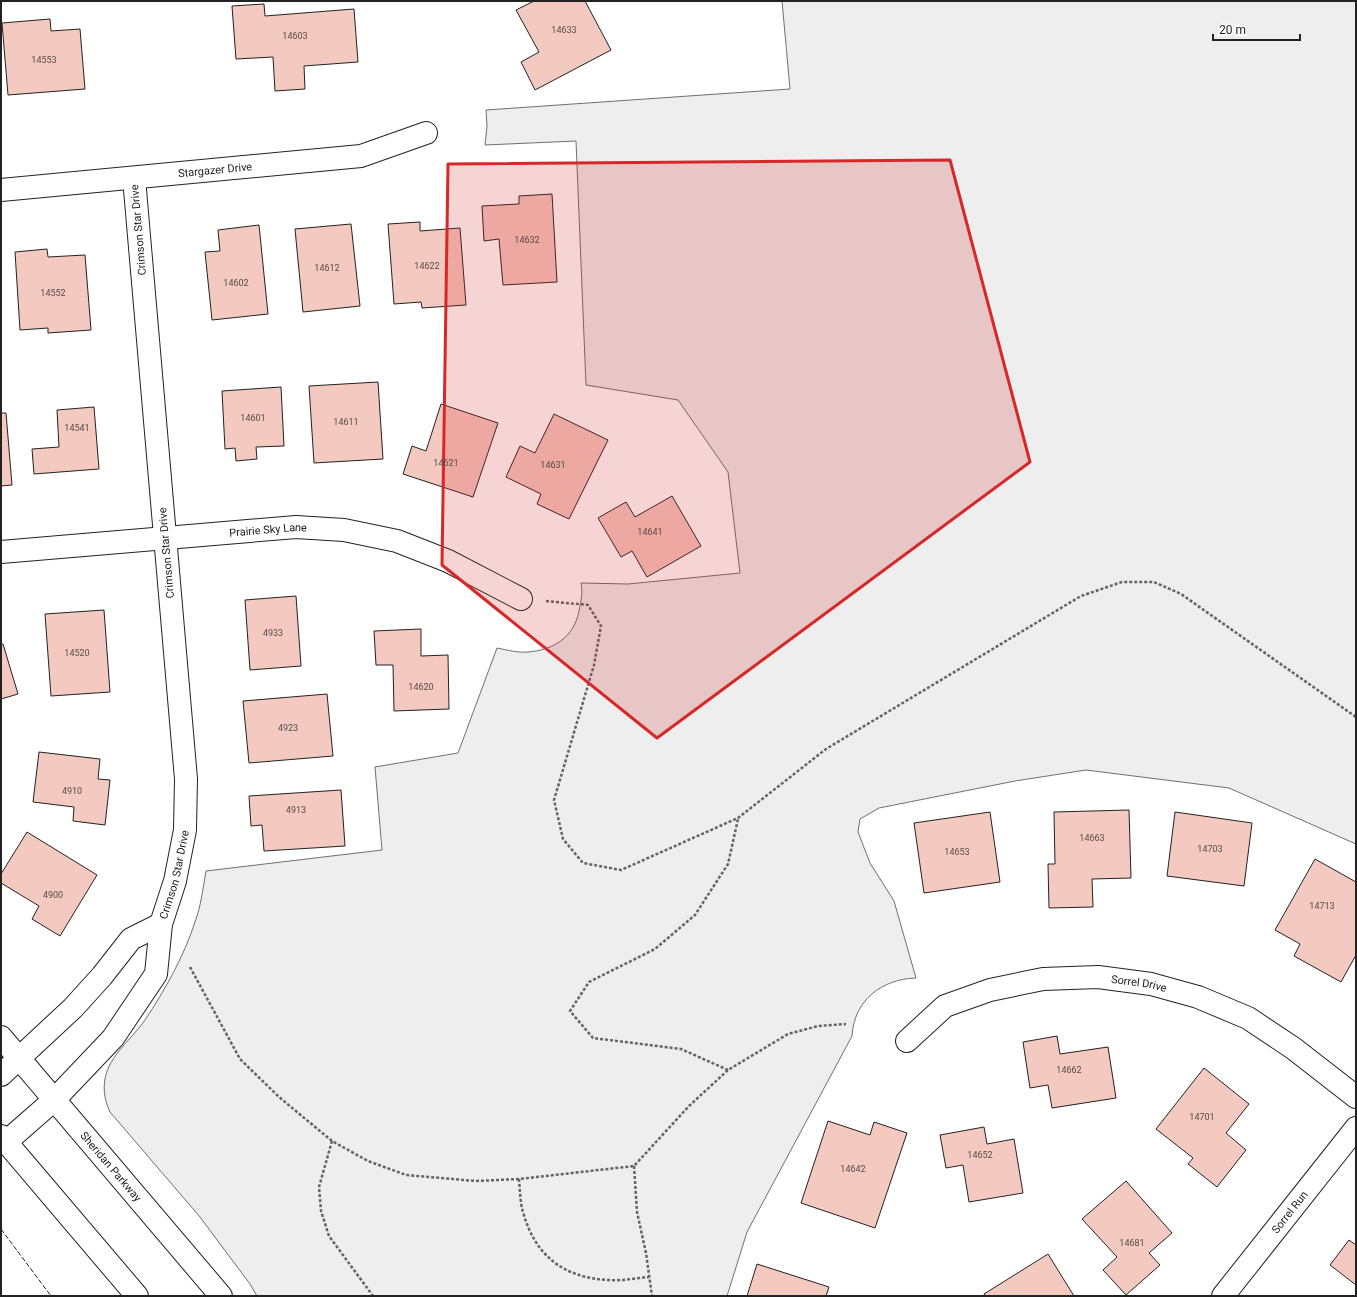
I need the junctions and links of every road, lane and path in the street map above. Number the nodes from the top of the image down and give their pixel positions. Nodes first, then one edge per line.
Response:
1 (426, 132) dead end
2 (134, 178) junction
3 (1, 190) edge
4 (165, 538) junction
5 (1, 552) edge
6 (521, 599) joint
7 (1356, 716) edge
8 (738, 818) junction
9 (160, 924) junction
10 (190, 967) dead end
11 (846, 1024) dead end
12 (1, 1037) edge
13 (907, 1041) dead end
14 (19, 1058) junction
15 (728, 1070) junction
16 (1, 1075) edge
17 (1356, 1097) edge
18 (54, 1100) junction
19 (1356, 1128) edge
20 (3, 1139) edge
21 (332, 1141) junction
22 (634, 1166) junction
23 (519, 1179) junction
24 (649, 1277) junction
25 (137, 1296) edge
26 (221, 1296) edge
27 (373, 1296) edge
28 (652, 1296) edge
29 (1223, 1296) edge

1 - 2 street, Stargazer Drive
2 - 3 street, Stargazer Drive
2 - 4 street, Crimson Star Drive
4 - 5 street, Prairie Sky Lane
4 - 6 street, Prairie Sky Lane
4 - 9 street, Crimson Star Drive
6 - 8 path
7 - 8 path
8 - 15 path
9 - 14 street, Crimson Star Drive
9 - 18 street, Crimson Star Drive
10 - 21 path
11 - 15 path
12 - 14 street, Sheridan Parkway
13 - 17 street, Sorrel Drive
14 - 16 street, Crimson Star Drive
14 - 18 street, Sheridan Parkway
15 - 22 path
18 - 20 street, Crimson Star Drive
18 - 26 street, Sheridan Parkway
19 - 29 street, Sorrel Run
20 - 25 street
21 - 23 path
21 - 27 path
22 - 23 path
22 - 24 path
23 - 24 path
24 - 28 path

